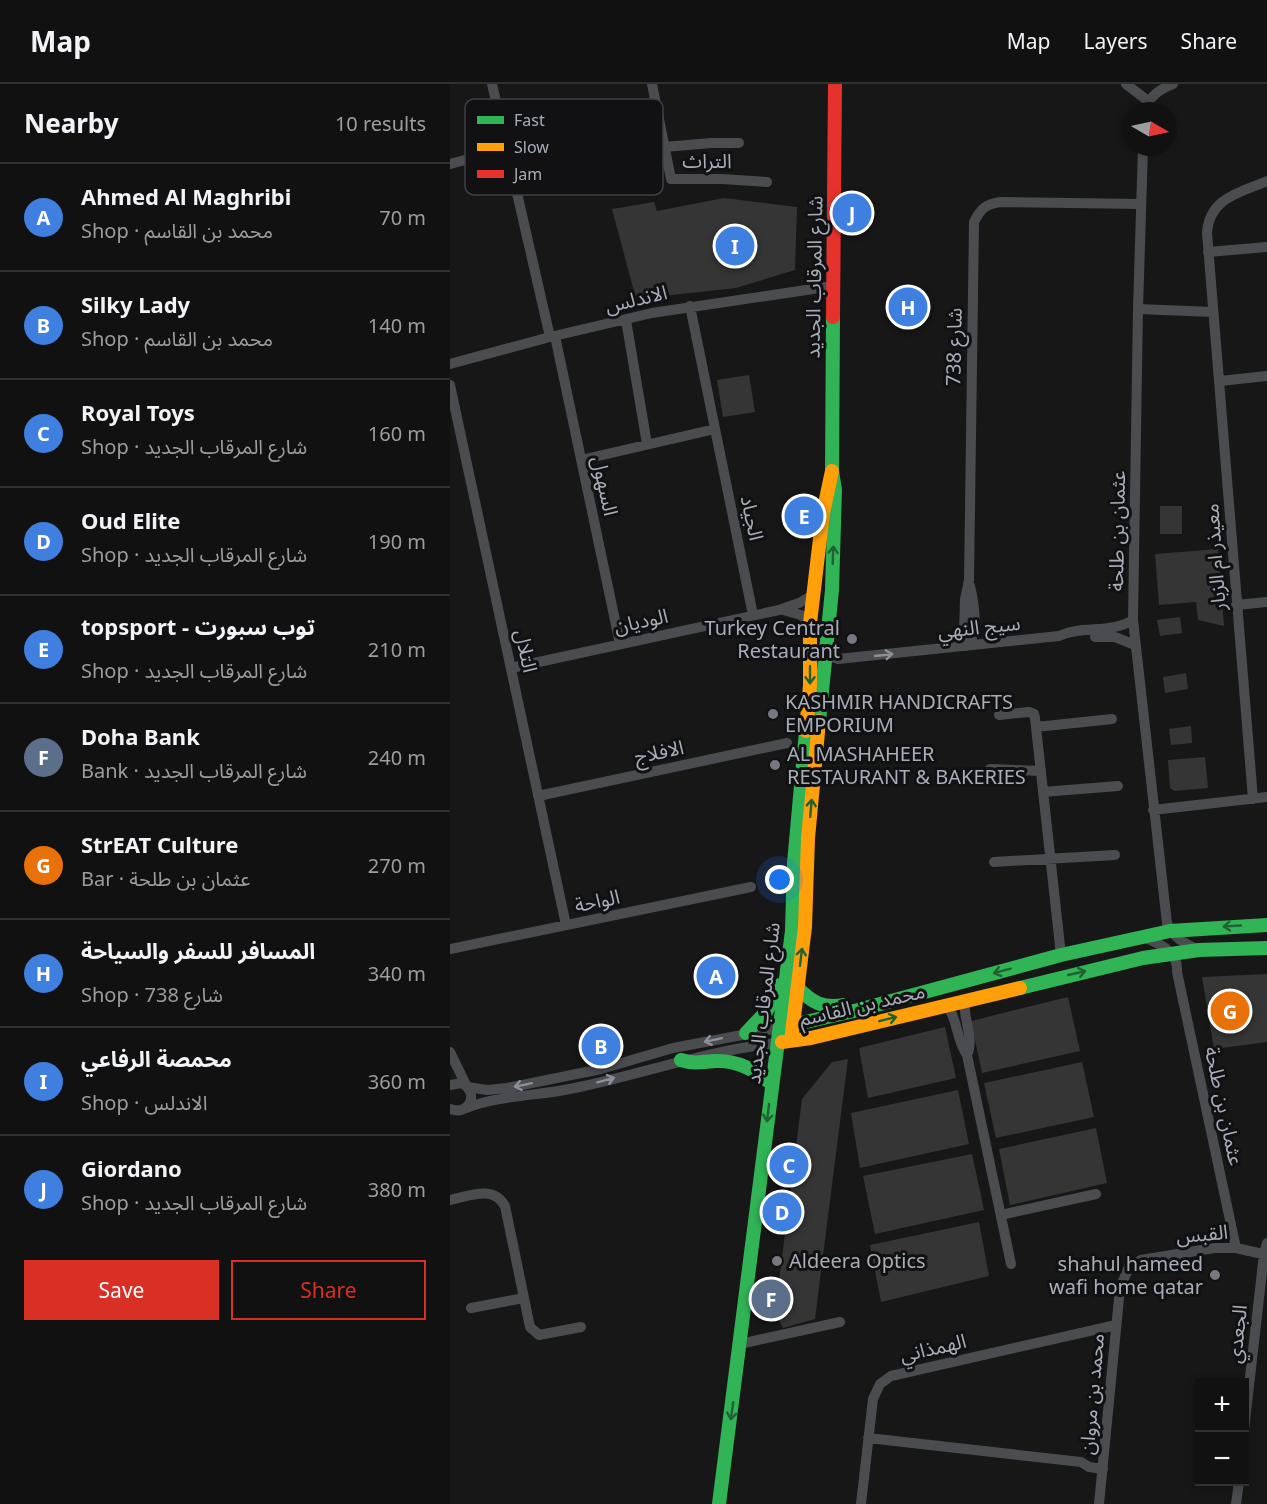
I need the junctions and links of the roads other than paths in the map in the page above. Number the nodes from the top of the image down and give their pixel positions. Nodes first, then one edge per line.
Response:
1 (492, 84) edge
2 (652, 84) edge
3 (835, 84) edge
4 (1126, 84) edge
5 (1173, 84) edge
6 (495, 99) edge
7 (655, 99) edge
8 (1143, 102) edge
9 (1150, 102) edge
10 (663, 142) edge
11 (739, 143) dead end
12 (664, 147) junction
13 (1143, 156) edge
14 (465, 160) edge
15 (450, 164) edge
16 (1267, 181) edge
17 (767, 182) dead end
18 (518, 195) edge
19 (1141, 204) junction
20 (1267, 247) edge
21 (1208, 252) junction
22 (832, 286) junction
23 (690, 306) junction
24 (1138, 309) junction
25 (1213, 312) junction
26 (626, 320) junction
27 (552, 337) junction
28 (450, 364) edge
29 (1267, 376) edge
30 (1220, 381) junction
31 (450, 385) edge
32 (715, 429) junction
33 (647, 444) junction
34 (581, 460) junction
35 (832, 471) junction
36 (817, 563) junction
37 (813, 594) junction
38 (1267, 602) edge
39 (1236, 605) junction
40 (779, 610) junction
41 (753, 615) junction
42 (1133, 620) junction
43 (810, 623) junction
44 (1059, 636) junction
45 (620, 644) junction
46 (970, 645) junction
47 (1135, 645) junction
48 (826, 656) junction
49 (511, 668) junction
50 (999, 715) dead end
51 (1112, 719) dead end
52 (1036, 727) junction
53 (787, 743) dead end
54 (990, 770) dead end
55 (1041, 771) junction
56 (1118, 786) dead end
57 (1043, 792) junction
58 (538, 796) junction
59 (1267, 797) edge
60 (1253, 799) junction
61 (1153, 810) junction
62 (1115, 855) dead end
63 (1050, 860) junction
64 (994, 861) dead end
65 (751, 887) dead end
66 (1167, 913) junction
67 (566, 925) junction
68 (1267, 925) edge
69 (1190, 929) junction
70 (1170, 931) junction
71 (1143, 937) junction
72 (1267, 948) edge
73 (450, 949) edge
74 (1199, 950) junction
75 (1171, 954) junction
76 (1061, 956) junction
77 (1156, 956) junction
78 (787, 968) junction
79 (1177, 972) junction
80 (797, 987) junction
81 (965, 1000) junction
82 (890, 1001) junction
83 (947, 1005) junction
84 (786, 1026) junction
85 (746, 1033) junction
86 (784, 1042) junction
87 (450, 1052) edge
88 (967, 1054) junction
89 (681, 1060) junction
90 (772, 1084) junction
91 (450, 1085) edge
92 (467, 1086) junction
93 (466, 1108) junction
94 (450, 1109) edge
95 (1096, 1194) dead end
96 (450, 1200) edge
97 (1000, 1215) junction
98 (1236, 1248) junction
99 (1266, 1251) edge
100 (1011, 1264) dead end
101 (1120, 1288) joint
102 (524, 1298) junction
103 (471, 1308) dead end
104 (840, 1322) dead end
105 (1116, 1325) junction
106 (581, 1327) dead end
107 (740, 1344) junction
108 (1249, 1396) edge
109 (868, 1438) junction
110 (1103, 1465) junction
111 (1238, 1486) edge
112 (719, 1504) edge
113 (861, 1504) edge
114 (1099, 1504) edge
115 (1236, 1504) edge

1 - 6 street, السهول
2 - 7 street, التراث
3 - 22 street, شارع المرقاب الجديد
4 - 8 street
5 - 9 street
10 - 12 street, التراث
11 - 12 street
12 - 17 street, التراث
13 - 19 street, عثمان بن طلحة
14 - 15 street
16 - 21 street, معيذر ام الزبار
18 - 27 street, السهول
19 - 24 street, عثمان بن طلحة
19 - 46 street, شارع 738
20 - 21 street
21 - 25 street, معيذر ام الزبار
22 - 23 street, الاندلس
22 - 35 street, شارع المرقاب الجديد
23 - 26 street, الاندلس
23 - 32 street, الجياد
24 - 25 street
24 - 42 street, عثمان بن طلحة
25 - 30 street, معيذر ام الزبار
26 - 27 street, الاندلس
26 - 33 street
27 - 28 street, الاندلس
27 - 34 street, السهول
29 - 30 street
30 - 39 street, معيذر ام الزبار
31 - 49 street, التلال
32 - 33 street
32 - 41 street, الجياد
33 - 34 street
34 - 45 street, السهول
35 - 36 street, شارع المرقاب الجديد
48 -> 35 street, شارع المرقاب الجديد
36 - 37 street, شارع المرقاب الجديد
36 - 48 street
37 - 40 street, الوديان
37 - 43 street, شارع المرقاب الجديد
38 - 39 street
39 - 60 street, معيذر ام الزبار
40 - 41 street, الوديان
40 - 43 street
41 - 45 street, الوديان
42 - 44 street, سيج النهي
42 - 47 street, عثمان بن طلحة
43 -> 78 street, شارع المرقاب الجديد
44 - 46 street, سيج النهي
44 - 47 street
45 - 49 street, الوديان
48 -> 46 street, سيج النهي
47 - 61 street, عثمان بن طلحة
80 -> 48 street, شارع المرقاب الجديد
49 - 58 street, التلال
50 - 52 street
51 - 52 street
52 - 55 street
53 - 58 street, الافلاج
54 - 55 street
55 - 57 street
56 - 57 street
57 - 63 street
58 - 67 street, التلال
59 - 60 street
60 - 61 street
61 - 66 street, عثمان بن طلحة
62 - 63 street
63 - 64 street
63 - 76 street
65 - 67 street, الواحة
66 - 69 street
66 - 70 street, عثمان بن طلحة
67 - 73 street, الواحة
68 -> 69 street, محمد بن القاسم
69 - 70 street, محمد بن القاسم
70 - 71 street, محمد بن القاسم
70 - 74 street
71 - 75 street
71 - 76 street, محمد بن القاسم
72 - 74 street, محمد بن القاسم
74 - 75 street, محمد بن القاسم
75 - 77 street, محمد بن القاسم
75 - 79 street, عثمان بن طلحة
76 -> 82 street, محمد بن القاسم
77 - 79 street
81 -> 77 street, محمد بن القاسم
78 - 84 street, شارع المرقاب الجديد
78 - 85 street
79 - 98 street, عثمان بن طلحة
80 - 82 street
80 - 84 street, شارع المرقاب الجديد
81 - 83 street, محمد بن القاسم
81 - 88 street
82 - 84 street, محمد بن القاسم
86 -> 83 street, محمد بن القاسم
83 - 88 street
84 - 85 street, محمد بن القاسم
84 - 86 street, شارع المرقاب الجديد
85 -> 92 street, محمد بن القاسم
86 - 89 street, محمد بن القاسم
86 - 90 street, شارع المرقاب الجديد
87 - 92 street
88 - 97 street
89 - 90 street
93 -> 89 street, محمد بن القاسم
90 -> 107 street, شارع المرقاب الجديد
91 - 92 street, محمد بن القاسم
92 - 93 street
93 - 94 street, محمد بن القاسم
95 - 97 street
96 - 102 street
97 - 100 street
98 - 99 street, القبس
98 - 101 street, القبس
99 - 108 street, الجعدي
101 - 105 street, محمد بن مروان
102 - 103 street
102 - 106 street
104 - 107 street
105 - 109 street, الهمذاني
105 - 110 street, محمد بن مروان
107 -> 112 street, شارع المرقاب الجديد
109 - 110 street
109 - 113 street, الهمذاني
110 - 114 street, محمد بن مروان
111 - 115 street

